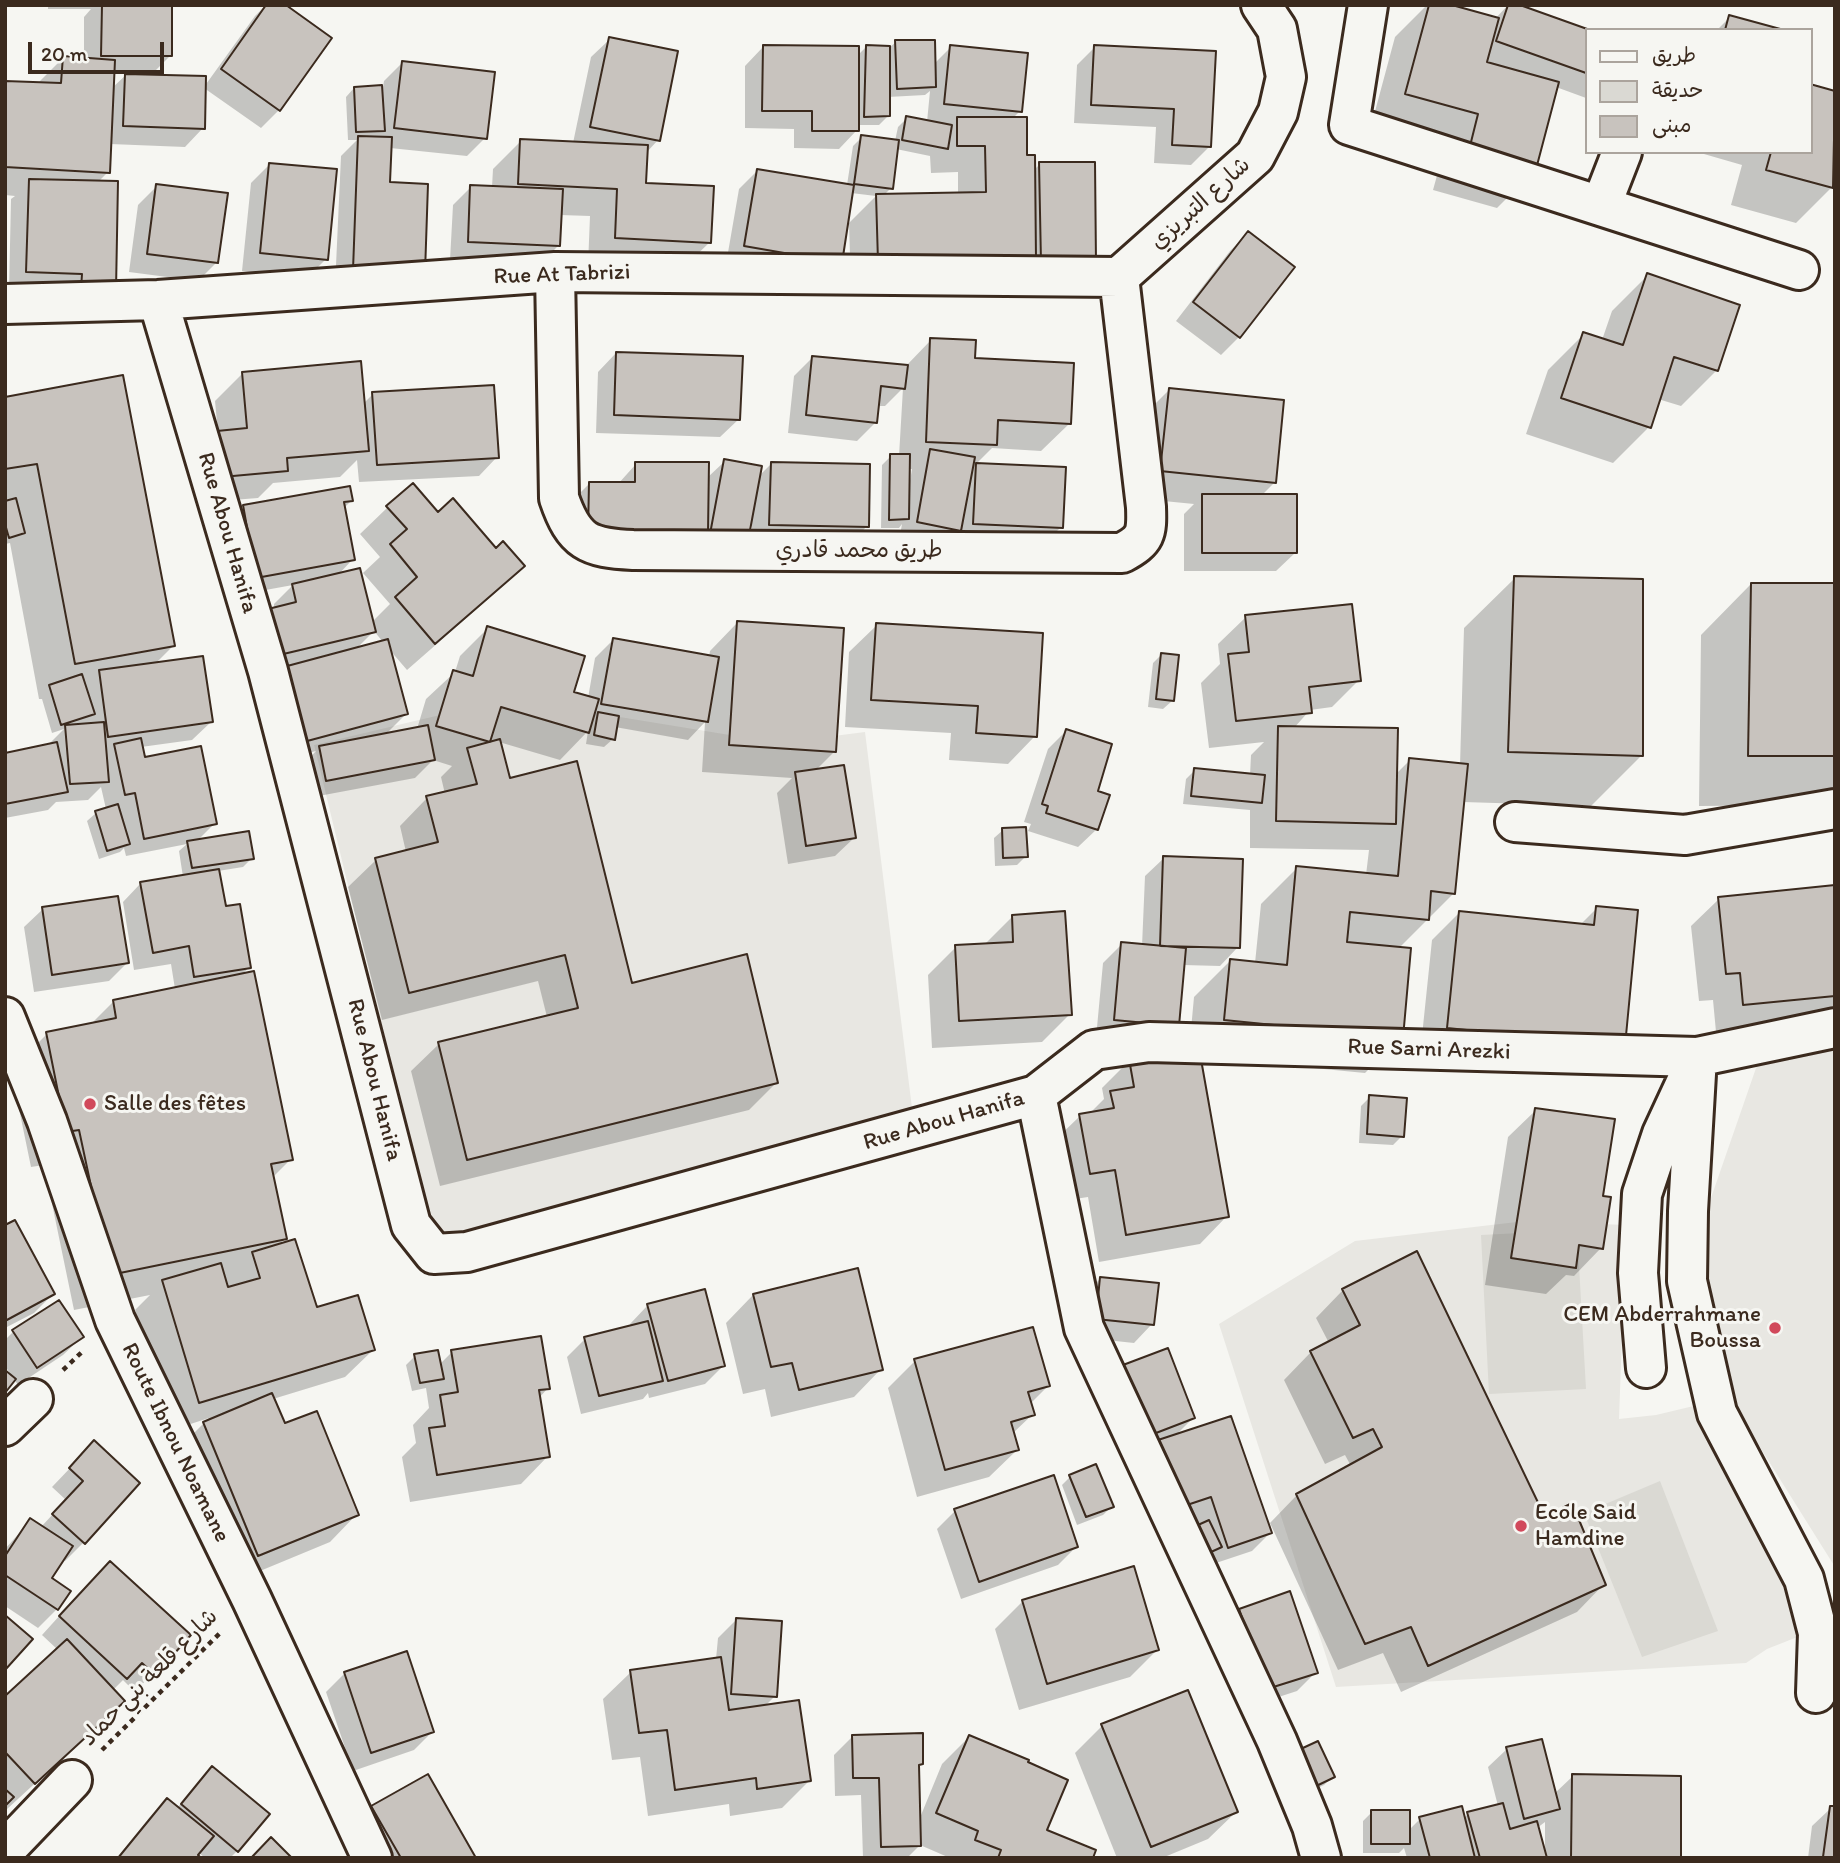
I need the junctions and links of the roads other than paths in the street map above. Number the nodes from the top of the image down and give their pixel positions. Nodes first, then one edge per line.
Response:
1 (1261, 5) edge
2 (1368, 5) edge
3 (1621, 154) edge
4 (1601, 206) junction
5 (1799, 270) dead end
6 (555, 272) junction
7 (1119, 277) junction
8 (158, 300) junction
9 (5, 304) edge
10 (1835, 809) edge
11 (1516, 822) dead end
12 (5, 1017) edge
13 (1835, 1027) edge
14 (1697, 1057) junction
15 (1036, 1095) junction
16 (1646, 1368) dead end
17 (33, 1399) road end
18 (5, 1426) edge
19 (1816, 1693) dead end
20 (72, 1780) road end
21 (5, 1850) edge
22 (372, 1858) edge
23 (1321, 1858) edge

1 - 7 street, شارع التبريزي
2 - 4 street
3 - 4 street
4 - 5 street
6 - 7 street, Rue At Tabrizi
6 - 7 street, طريق محمد قادري
6 - 8 street, Rue At Tabrizi
8 - 9 street, Rue At Tabrizi
8 - 15 street, Rue Abou Hanifa
10 - 11 street
12 - 22 street, Route Ibnou Noamane
13 - 14 street, Rue Sarni Arezki
14 - 15 street, Rue Sarni Arezki
14 - 16 street
14 - 19 street
15 - 23 street
17 - 18 street
20 - 21 street

